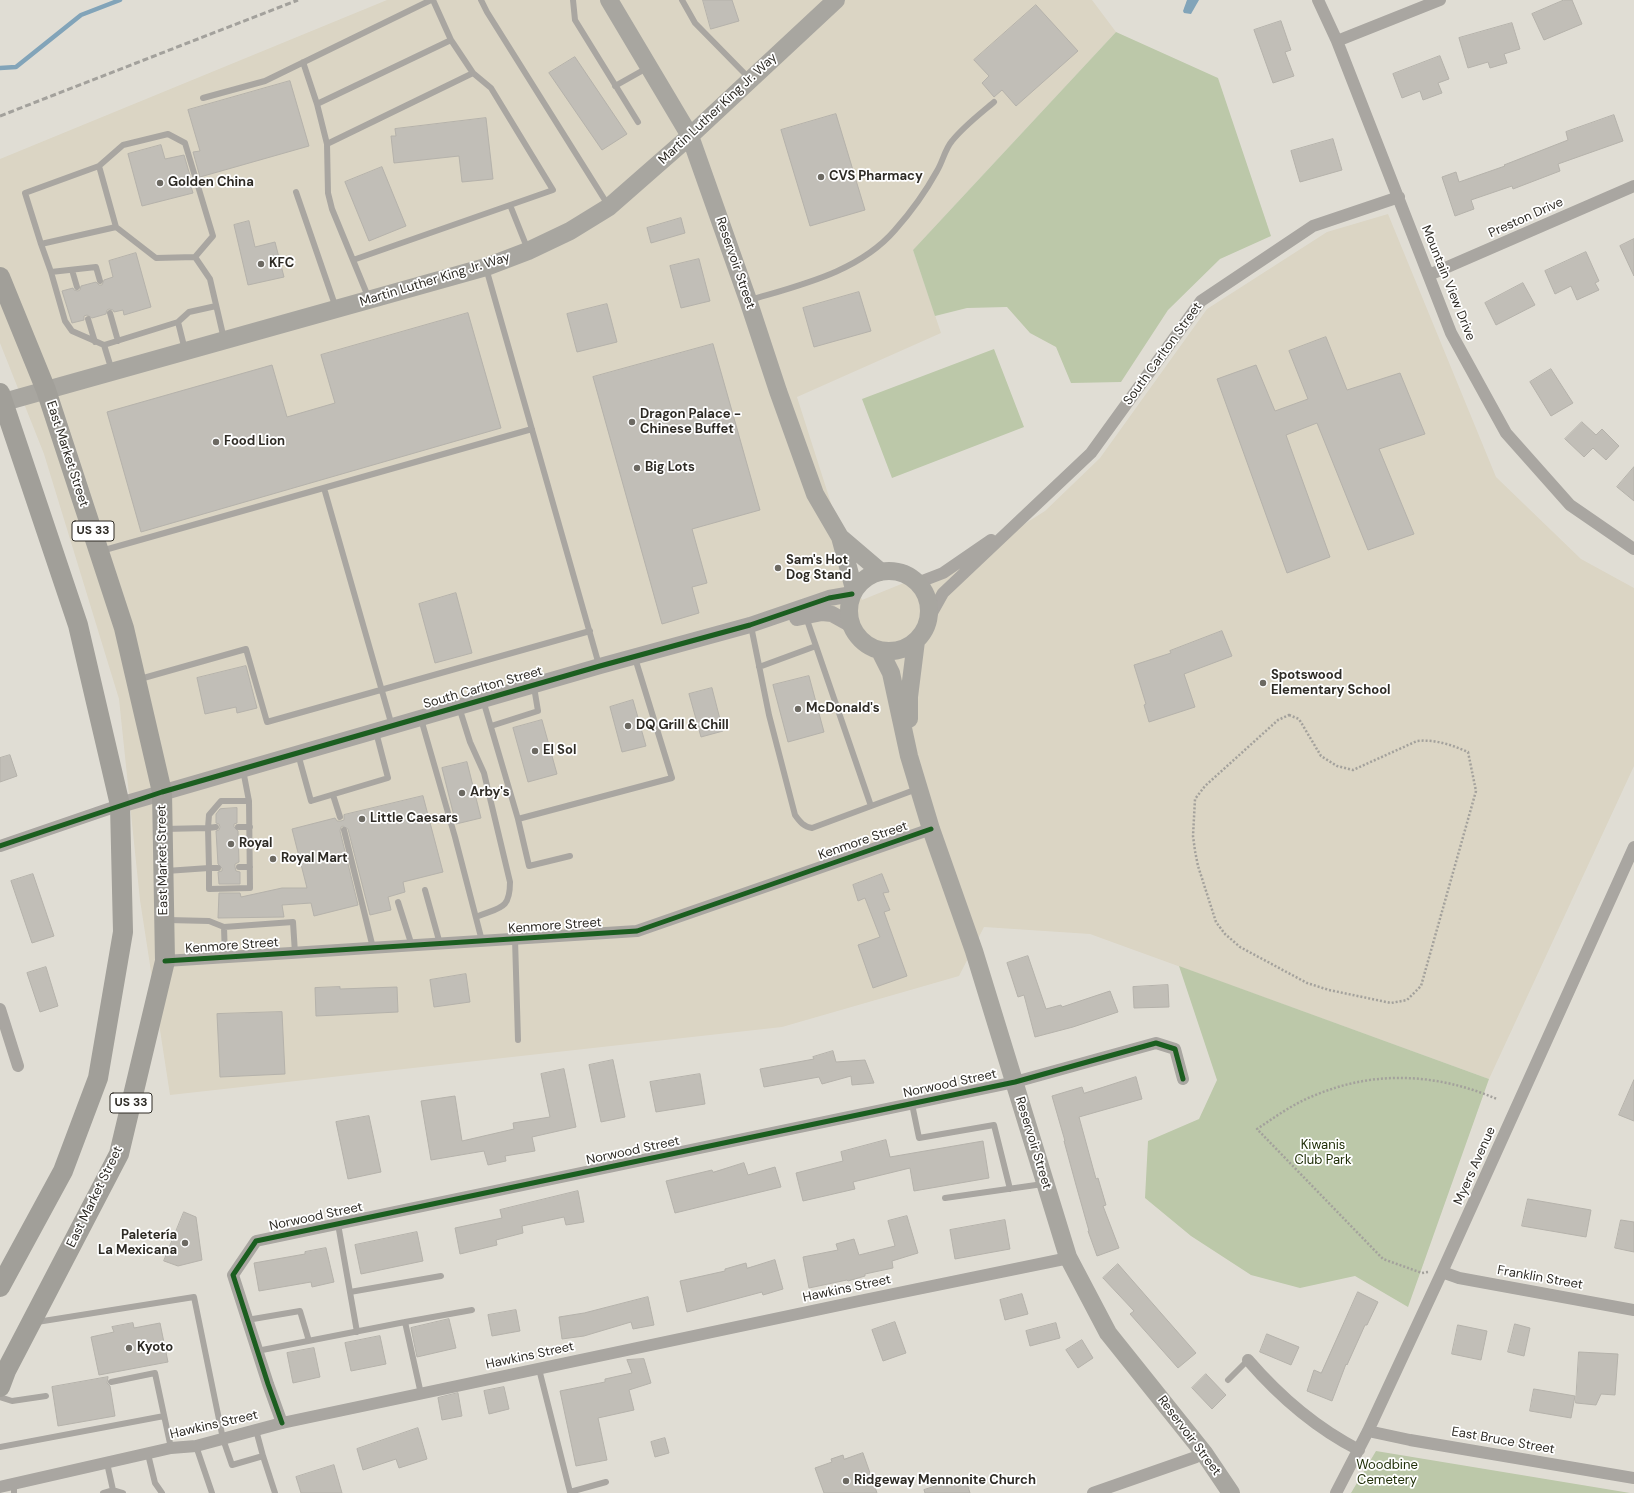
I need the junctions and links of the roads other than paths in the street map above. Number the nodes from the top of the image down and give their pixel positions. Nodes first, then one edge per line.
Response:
1 (432, 0) edge
2 (481, 0) edge
3 (574, 0) edge
4 (609, 0) edge
5 (682, 0) edge
6 (836, 0) edge
7 (1318, 0) edge
8 (1440, 0) edge
9 (451, 40) junction
10 (1337, 41) junction
11 (303, 62) junction
12 (649, 67) junction
13 (473, 73) junction
14 (751, 80) junction
15 (615, 86) junction
16 (203, 98) dead end
17 (994, 102) dead end
18 (317, 104) junction
19 (638, 122) dead end
20 (690, 136) junction
21 (327, 144) junction
22 (99, 166) junction
23 (1634, 186) edge
24 (296, 192) dead end
25 (1398, 197) junction
26 (510, 205) junction
27 (609, 207) junction
28 (116, 227) junction
29 (41, 244) junction
30 (528, 251) junction
31 (195, 257) junction
32 (353, 260) junction
33 (486, 267) junction
34 (72, 270) junction
35 (51, 272) junction
36 (1429, 275) junction
37 (0, 277) edge
38 (100, 281) dead end
39 (77, 287) dead end
40 (370, 300) junction
41 (748, 300) junction
42 (216, 306) junction
43 (336, 309) junction
44 (110, 313) dead end
45 (88, 319) dead end
46 (178, 322) junction
47 (118, 341) junction
48 (224, 341) junction
49 (95, 342) junction
50 (104, 345) junction
51 (185, 351) junction
52 (113, 371) junction
53 (46, 390) junction
54 (2, 397) edge
55 (532, 429) junction
56 (324, 488) junction
57 (1022, 519) junction
58 (840, 537) junction
59 (1634, 549) edge
60 (99, 551) junction
61 (881, 572) junction
62 (917, 583) junction
63 (853, 592) junction
64 (806, 616) junction
65 (929, 618) junction
66 (750, 624) junction
67 (850, 624) junction
68 (590, 631) junction
69 (916, 641) junction
70 (816, 646) junction
71 (880, 651) junction
72 (634, 656) junction
73 (600, 666) junction
74 (759, 667) junction
75 (136, 680) junction
76 (533, 685) junction
77 (382, 690) junction
78 (483, 700) junction
79 (459, 706) junction
80 (420, 718) junction
81 (392, 726) junction
82 (491, 726) junction
83 (376, 730) junction
84 (298, 753) junction
85 (909, 756) junction
86 (242, 769) junction
87 (919, 789) junction
88 (162, 792) junction
89 (333, 794) junction
90 (250, 801) junction
91 (120, 805) junction
92 (872, 806) junction
93 (340, 817) dead end
94 (518, 820) junction
95 (250, 826) junction
96 (216, 827) dead end
97 (238, 827) dead end
98 (208, 828) junction
99 (163, 829) junction
100 (931, 829) junction
101 (344, 830) dead end
102 (0, 846) edge
103 (1634, 847) edge
104 (570, 856) dead end
105 (239, 867) dead end
106 (250, 867) junction
107 (209, 868) junction
108 (218, 868) dead end
109 (163, 871) junction
110 (425, 890) dead end
111 (398, 902) dead end
112 (476, 917) junction
113 (164, 920) junction
114 (224, 927) junction
115 (515, 939) junction
116 (482, 941) junction
117 (440, 944) junction
118 (412, 946) junction
119 (373, 948) junction
120 (295, 953) junction
121 (225, 958) junction
122 (165, 962) junction
123 (0, 1009) edge
124 (518, 1040) dead end
125 (18, 1066) dead end
126 (1183, 1079) dead end
127 (1014, 1082) junction
128 (912, 1104) junction
129 (1045, 1183) junction
130 (1010, 1188) junction
131 (946, 1198) dead end
132 (338, 1224) junction
133 (1068, 1257) junction
134 (1443, 1270) junction
135 (441, 1276) dead end
136 (0, 1287) edge
137 (350, 1292) junction
138 (472, 1310) dead end
139 (1634, 1310) edge
140 (247, 1320) junction
141 (405, 1322) junction
142 (31, 1323) junction
143 (357, 1332) junction
144 (309, 1341) junction
145 (257, 1351) junction
146 (1248, 1360) joint
147 (539, 1369) junction
148 (1228, 1380) dead end
149 (111, 1382) dead end
150 (0, 1387) edge
151 (421, 1394) junction
152 (46, 1396) dead end
153 (0, 1397) edge
154 (164, 1416) junction
155 (282, 1423) junction
156 (256, 1430) junction
157 (1368, 1431) junction
158 (223, 1439) junction
159 (196, 1446) junction
160 (0, 1447) edge
161 (171, 1448) junction
162 (1359, 1450) junction
163 (1204, 1453) junction
164 (148, 1454) junction
165 (263, 1456) junction
166 (107, 1463) junction
167 (1634, 1478) edge
168 (606, 1482) dead end
169 (0, 1487) edge
170 (14, 1489) edge
171 (113, 1490) junction
172 (103, 1493) edge
173 (123, 1493) edge
174 (162, 1493) edge
175 (212, 1493) edge
176 (276, 1493) edge
177 (1093, 1493) edge
178 (1232, 1493) edge
179 (1336, 1493) edge

1 - 9 lane
1 - 11 lane
2 - 27 lane
3 - 15 lane
4 - 12 main road, Reservoir Street
5 - 14 lane
6 - 14 main road, Martin Luther King Jr. Way
7 - 10 street, Mountain View Drive
8 - 10 street
9 - 13 lane
9 - 18 lane
10 - 25 street, Mountain View Drive
11 - 16 lane
11 - 18 lane
12 - 15 lane
12 - 20 main road, Reservoir Street
13 - 21 lane
13 - 26 lane
14 - 20 main road, Martin Luther King Jr. Way
15 - 19 lane
17 - 41 lane
18 - 21 lane
20 - 27 main road, Martin Luther King Jr. Way
20 - 41 main road, Reservoir Street
21 - 32 lane
22 - 28 lane
22 - 29 lane
22 - 31 lane
23 - 36 street, Preston Drive
24 - 43 lane
25 - 36 street, Mountain View Drive
25 - 57 street, South Carlton Street
26 - 30 lane
26 - 32 lane
27 - 30 main road, Martin Luther King Jr. Way
28 - 29 lane
28 - 31 lane
29 - 35 lane
30 - 33 main road, Martin Luther King Jr. Way
31 - 42 lane
32 - 40 lane
33 - 40 main road, Martin Luther King Jr. Way
33 - 55 lane
34 - 35 lane
34 - 38 lane
34 - 39 lane
35 - 49 lane
36 - 59 street, Mountain View Drive
37 - 53 main road, East Market Street / US 33
40 - 43 main road, Martin Luther King Jr. Way
41 - 58 main road, Reservoir Street
42 - 46 lane
42 - 48 lane
43 - 48 main road, Martin Luther King Jr. Way
44 - 47 lane
45 - 49 lane
46 - 47 lane
46 - 51 lane
47 - 50 lane
48 - 51 main road, Martin Luther King Jr. Way
49 - 50 lane
50 - 52 lane
51 - 52 main road, Martin Luther King Jr. Way
52 - 53 main road, Martin Luther King Jr. Way
53 - 54 main road, Martin Luther King Jr. Way
53 - 60 main road, East Market Street / US 33
54 - 91 main road, US 33
55 - 56 lane
55 - 68 lane
56 - 60 lane
56 - 77 lane
57 - 62 street, South Carlton Street
57 - 65 street, South Carlton Street
58 - 61 main road, Reservoir Street
58 - 63 main road, Reservoir Street
60 - 75 main road, East Market Street / US 33
61 - 62 main road
61 - 63 main road
62 - 65 main road
63 - 66 street, South Carlton Street
63 - 67 main road
64 - 66 street, South Carlton Street
64 - 67 street, South Carlton Street
64 - 70 lane
65 - 69 main road
66 - 72 street, South Carlton Street
66 - 74 lane
67 - 71 main road
68 - 73 lane
68 - 77 lane
69 - 71 main road
69 - 85 main road, Reservoir Street
70 - 74 lane
70 - 92 lane
71 - 85 main road, Reservoir Street
72 - 73 street, South Carlton Street
72 - 94 lane
73 - 76 street, South Carlton Street
74 - 92 lane
75 - 77 lane
75 - 88 main road, East Market Street / US 33
76 - 78 street, South Carlton Street
76 - 82 lane
77 - 81 lane
78 - 79 street, South Carlton Street
78 - 82 lane
79 - 80 street, South Carlton Street
79 - 112 lane
80 - 81 street, South Carlton Street
80 - 112 lane
81 - 83 street, South Carlton Street
82 - 94 lane
83 - 84 street, South Carlton Street
83 - 89 lane
84 - 86 street, South Carlton Street
84 - 89 lane
85 - 87 main road, Reservoir Street
86 - 88 street, South Carlton Street
86 - 90 lane
87 - 92 lane
87 - 100 main road, Reservoir Street
88 - 91 street, South Carlton Street
88 - 99 main road, East Market Street / US 33
89 - 93 lane
90 - 95 lane
90 - 98 lane
91 - 102 street
91 - 136 main road, US 33
94 - 104 lane
95 - 97 lane
95 - 106 lane
96 - 98 lane
98 - 99 lane
98 - 107 lane
99 - 109 main road, East Market Street / US 33
100 - 115 street, Kenmore Street
100 - 127 main road, Reservoir Street
101 - 119 lane
103 - 134 street, Myers Avenue
105 - 106 lane
106 - 107 lane
107 - 108 lane
107 - 109 lane
109 - 113 main road, East Market Street / US 33
110 - 117 lane
111 - 118 lane
112 - 116 lane
113 - 114 lane
113 - 122 main road, East Market Street / US 33
114 - 120 lane
114 - 121 lane
115 - 116 street, Kenmore Street
115 - 124 lane
116 - 117 street, Kenmore Street
117 - 118 street, Kenmore Street
118 - 119 street, Kenmore Street
119 - 120 street, Kenmore Street
120 - 121 street, Kenmore Street
121 - 122 street, Kenmore Street
122 - 142 main road, East Market Street / US 33
123 - 125 street
126 - 127 street, Norwood Street
127 - 128 street, Norwood Street
127 - 129 main road, Reservoir Street
128 - 130 lane
128 - 132 street, Norwood Street
129 - 130 lane
129 - 133 main road, Reservoir Street
130 - 131 lane
132 - 137 lane
132 - 140 street, Norwood Street
133 - 147 street, Hawkins Street
133 - 163 main road, Reservoir Street
134 - 139 street, Franklin Street
134 - 157 street, Myers Avenue
135 - 137 lane
137 - 143 lane
138 - 141 lane
140 - 144 lane
140 - 145 street, Norwood Street
141 - 143 lane
141 - 151 lane
142 - 150 main road, East Market Street / US 33
142 - 158 lane
143 - 144 lane
144 - 145 lane
145 - 155 street, Norwood Street
146 - 148 lane
146 - 162 street
147 - 151 street, Hawkins Street
147 - 168 lane
149 - 154 lane
151 - 155 street, Hawkins Street
152 - 153 lane
154 - 160 lane
154 - 161 lane
155 - 156 street, Hawkins Street
156 - 158 street, Hawkins Street
156 - 165 lane
157 - 162 street, Myers Avenue
157 - 167 street, East Bruce Street
158 - 159 street, Hawkins Street
158 - 165 lane
159 - 161 street, Hawkins Street
159 - 175 lane
161 - 164 street, Hawkins Street
162 - 179 street, Myers Avenue
163 - 177 street
163 - 178 main road, Reservoir Street
164 - 166 street, Hawkins Street
164 - 174 lane
165 - 176 lane
166 - 170 street, Hawkins Street
166 - 171 lane
169 - 170 street, Hawkins Street
171 - 172 lane
171 - 173 lane

